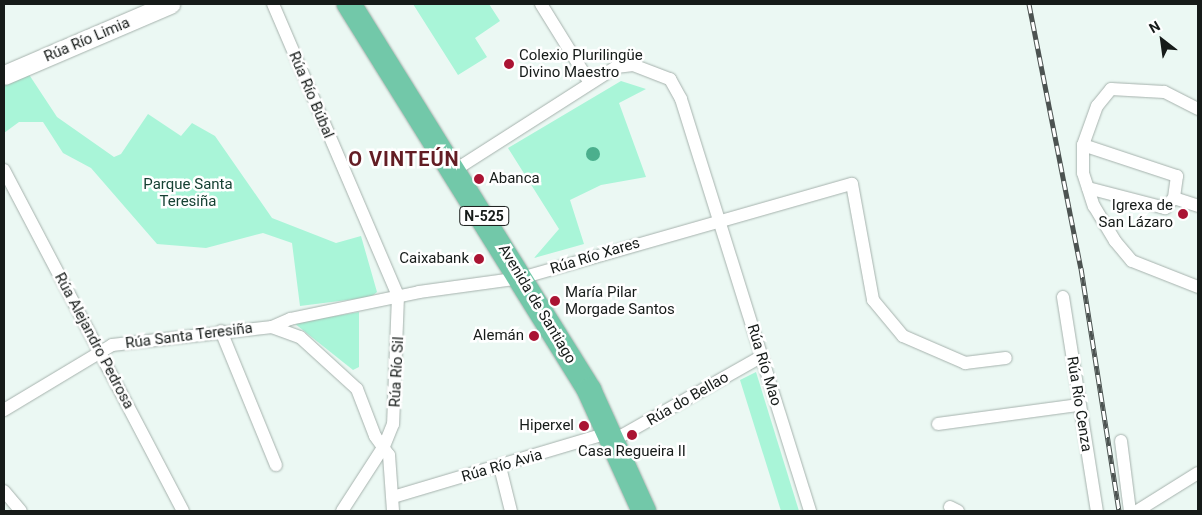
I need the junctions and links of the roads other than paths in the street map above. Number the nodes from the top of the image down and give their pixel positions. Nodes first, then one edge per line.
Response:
1 (170, 4) edge
2 (273, 4) edge
3 (349, 4) edge
4 (541, 4) edge
5 (4, 75) edge
6 (590, 83) junction
7 (1198, 109) edge
8 (1083, 145) junction
9 (4, 170) edge
10 (454, 170) junction
11 (1088, 188) junction
12 (1174, 198) junction
13 (1198, 206) edge
14 (718, 219) junction
15 (521, 278) junction
16 (1198, 287) edge
17 (398, 296) junction
18 (1063, 297) dead end
19 (272, 327) junction
20 (221, 331) junction
21 (99, 350) junction
22 (761, 358) junction
23 (1006, 358) dead end
24 (1079, 405) junction
25 (4, 410) edge
26 (938, 424) dead end
27 (375, 436) junction
28 (612, 436) junction
29 (1121, 441) dead end
30 (384, 446) junction
31 (276, 465) dead end
32 (500, 467) junction
33 (1198, 474) edge
34 (363, 482) junction
35 (4, 491) edge
36 (393, 497) junction
37 (21, 511) edge
38 (183, 511) edge
39 (342, 511) edge
40 (393, 511) edge
41 (511, 511) edge
42 (644, 511) edge
43 (810, 511) edge
44 (1097, 511) edge
45 (1130, 511) edge
46 (1136, 511) edge

1 - 5 street, Rúa Río Limia
2 - 17 street, Rúa Río Búbal
3 - 10 highway, Avenida de Santiago / N-525
4 - 6 street
6 - 10 street, Rúa Río Mao
6 - 14 street, Rúa Río Mao
7 - 8 street
8 - 11 street
8 - 12 street
9 - 21 street, Rúa Alejandro Pedrosa
10 - 15 highway, Avenida de Santiago / N-525
11 - 12 street
11 - 16 street
12 - 13 street
14 - 15 street, Rúa Río Xares
14 - 22 street, Rúa Río Mao
14 - 23 street, Rúa Río Xares
15 - 17 street, Rúa Río Xares
15 - 28 highway, Avenida de Santiago / N-525
17 - 19 street, Rúa Río Xares
17 - 30 street, Rúa Río Sil
18 - 24 street, Rúa Río Cenza
19 - 20 street, Rúa Santa Teresiña
19 - 27 street, Rúa Santa Teresiña
20 - 21 street, Rúa Santa Teresiña
20 - 31 street
21 - 25 street, Rúa Santa Teresiña
21 - 38 street, Rúa Alejandro Pedrosa
22 - 28 street, Rúa do Bellao
22 - 43 street, Rúa Río Mao
24 - 26 street
24 - 44 street, Rúa Río Cenza
27 - 30 street, Rúa Río Sil
27 - 34 street
28 - 32 street, Rúa Río Avia
28 - 42 highway, Avenida de Santiago / N-525
29 - 45 street
30 - 34 street
30 - 36 street, Rúa Río Sil
32 - 36 street, Rúa Río Avia
32 - 41 street
33 - 46 street
34 - 39 street
35 - 37 street
36 - 40 street, Rúa Río Sil

